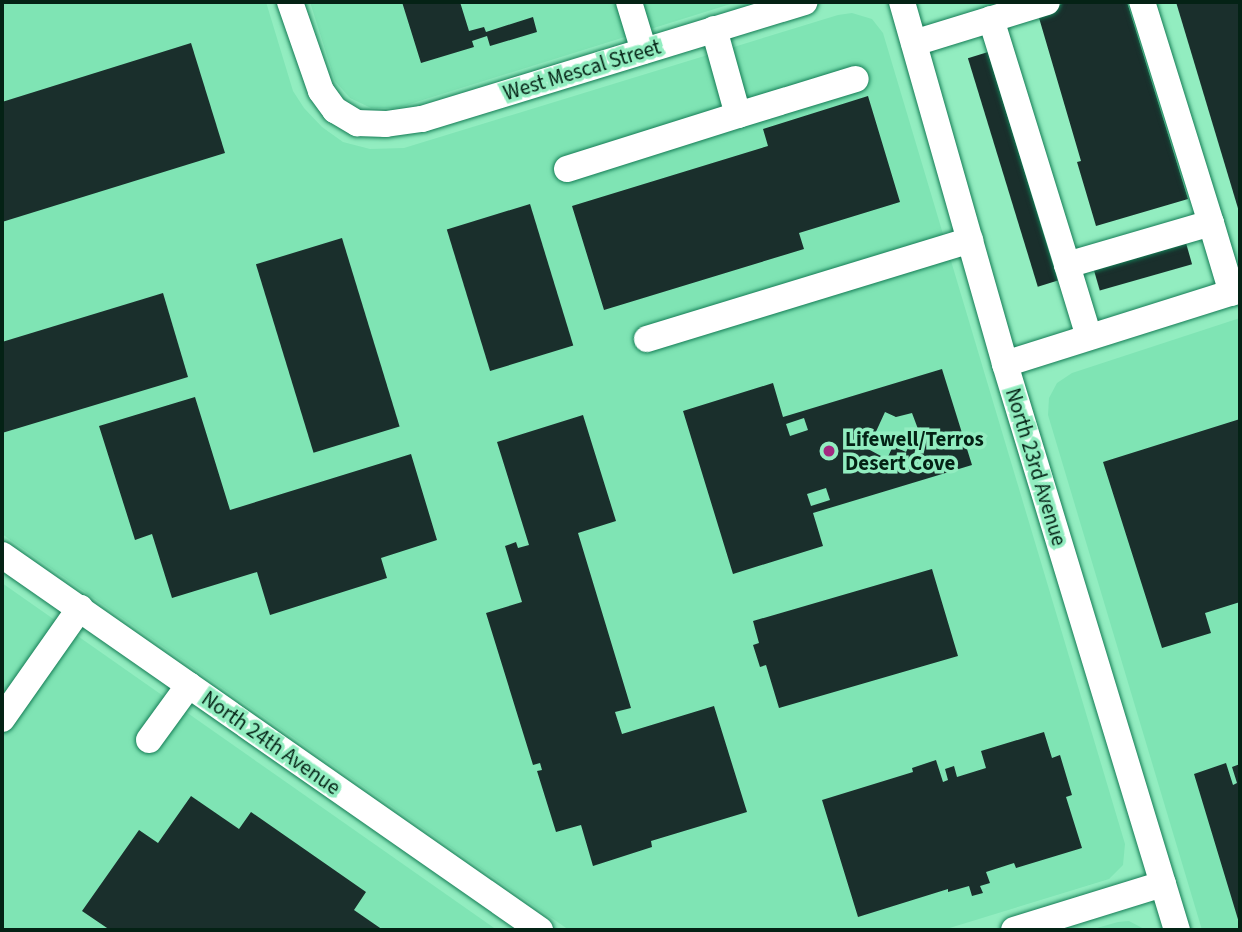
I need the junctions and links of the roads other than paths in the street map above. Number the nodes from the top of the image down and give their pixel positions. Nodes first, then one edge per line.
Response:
1 (290, 2) edge
2 (629, 2) edge
3 (804, 2) edge
4 (902, 2) edge
5 (1048, 2) edge
6 (1142, 2) edge
7 (991, 19) junction
8 (714, 29) junction
9 (914, 43) junction
10 (644, 51) junction
11 (856, 79) dead end
12 (738, 116) junction
13 (567, 169) dead end
14 (1211, 223) junction
15 (970, 240) junction
16 (1067, 265) junction
17 (1236, 292) edge
18 (1090, 337) junction
19 (648, 339) dead end
20 (1005, 364) junction
21 (2, 555) edge
22 (80, 608) junction
23 (189, 685) junction
24 (2, 719) edge
25 (149, 740) dead end
26 (1163, 884) junction
27 (531, 928) edge
28 (1014, 930) edge
29 (1177, 930) edge

1 - 10 street, West Mescal Street
2 - 10 street
3 - 8 street, West Mescal Street
4 - 9 street, North 23rd Avenue
5 - 7 street
6 - 14 street
7 - 9 street
7 - 16 street
8 - 10 street, West Mescal Street
8 - 12 street
9 - 15 street, North 23rd Avenue
11 - 12 street
12 - 13 street
14 - 16 street
14 - 17 street
15 - 19 street
15 - 20 street, North 23rd Avenue
16 - 18 street
17 - 18 street
18 - 20 street
20 - 26 street, North 23rd Avenue
21 - 22 street, North 24th Avenue
22 - 23 street, North 24th Avenue
22 - 24 street
23 - 25 street
23 - 27 street, North 24th Avenue
26 - 28 street
26 - 29 street, North 23rd Avenue

